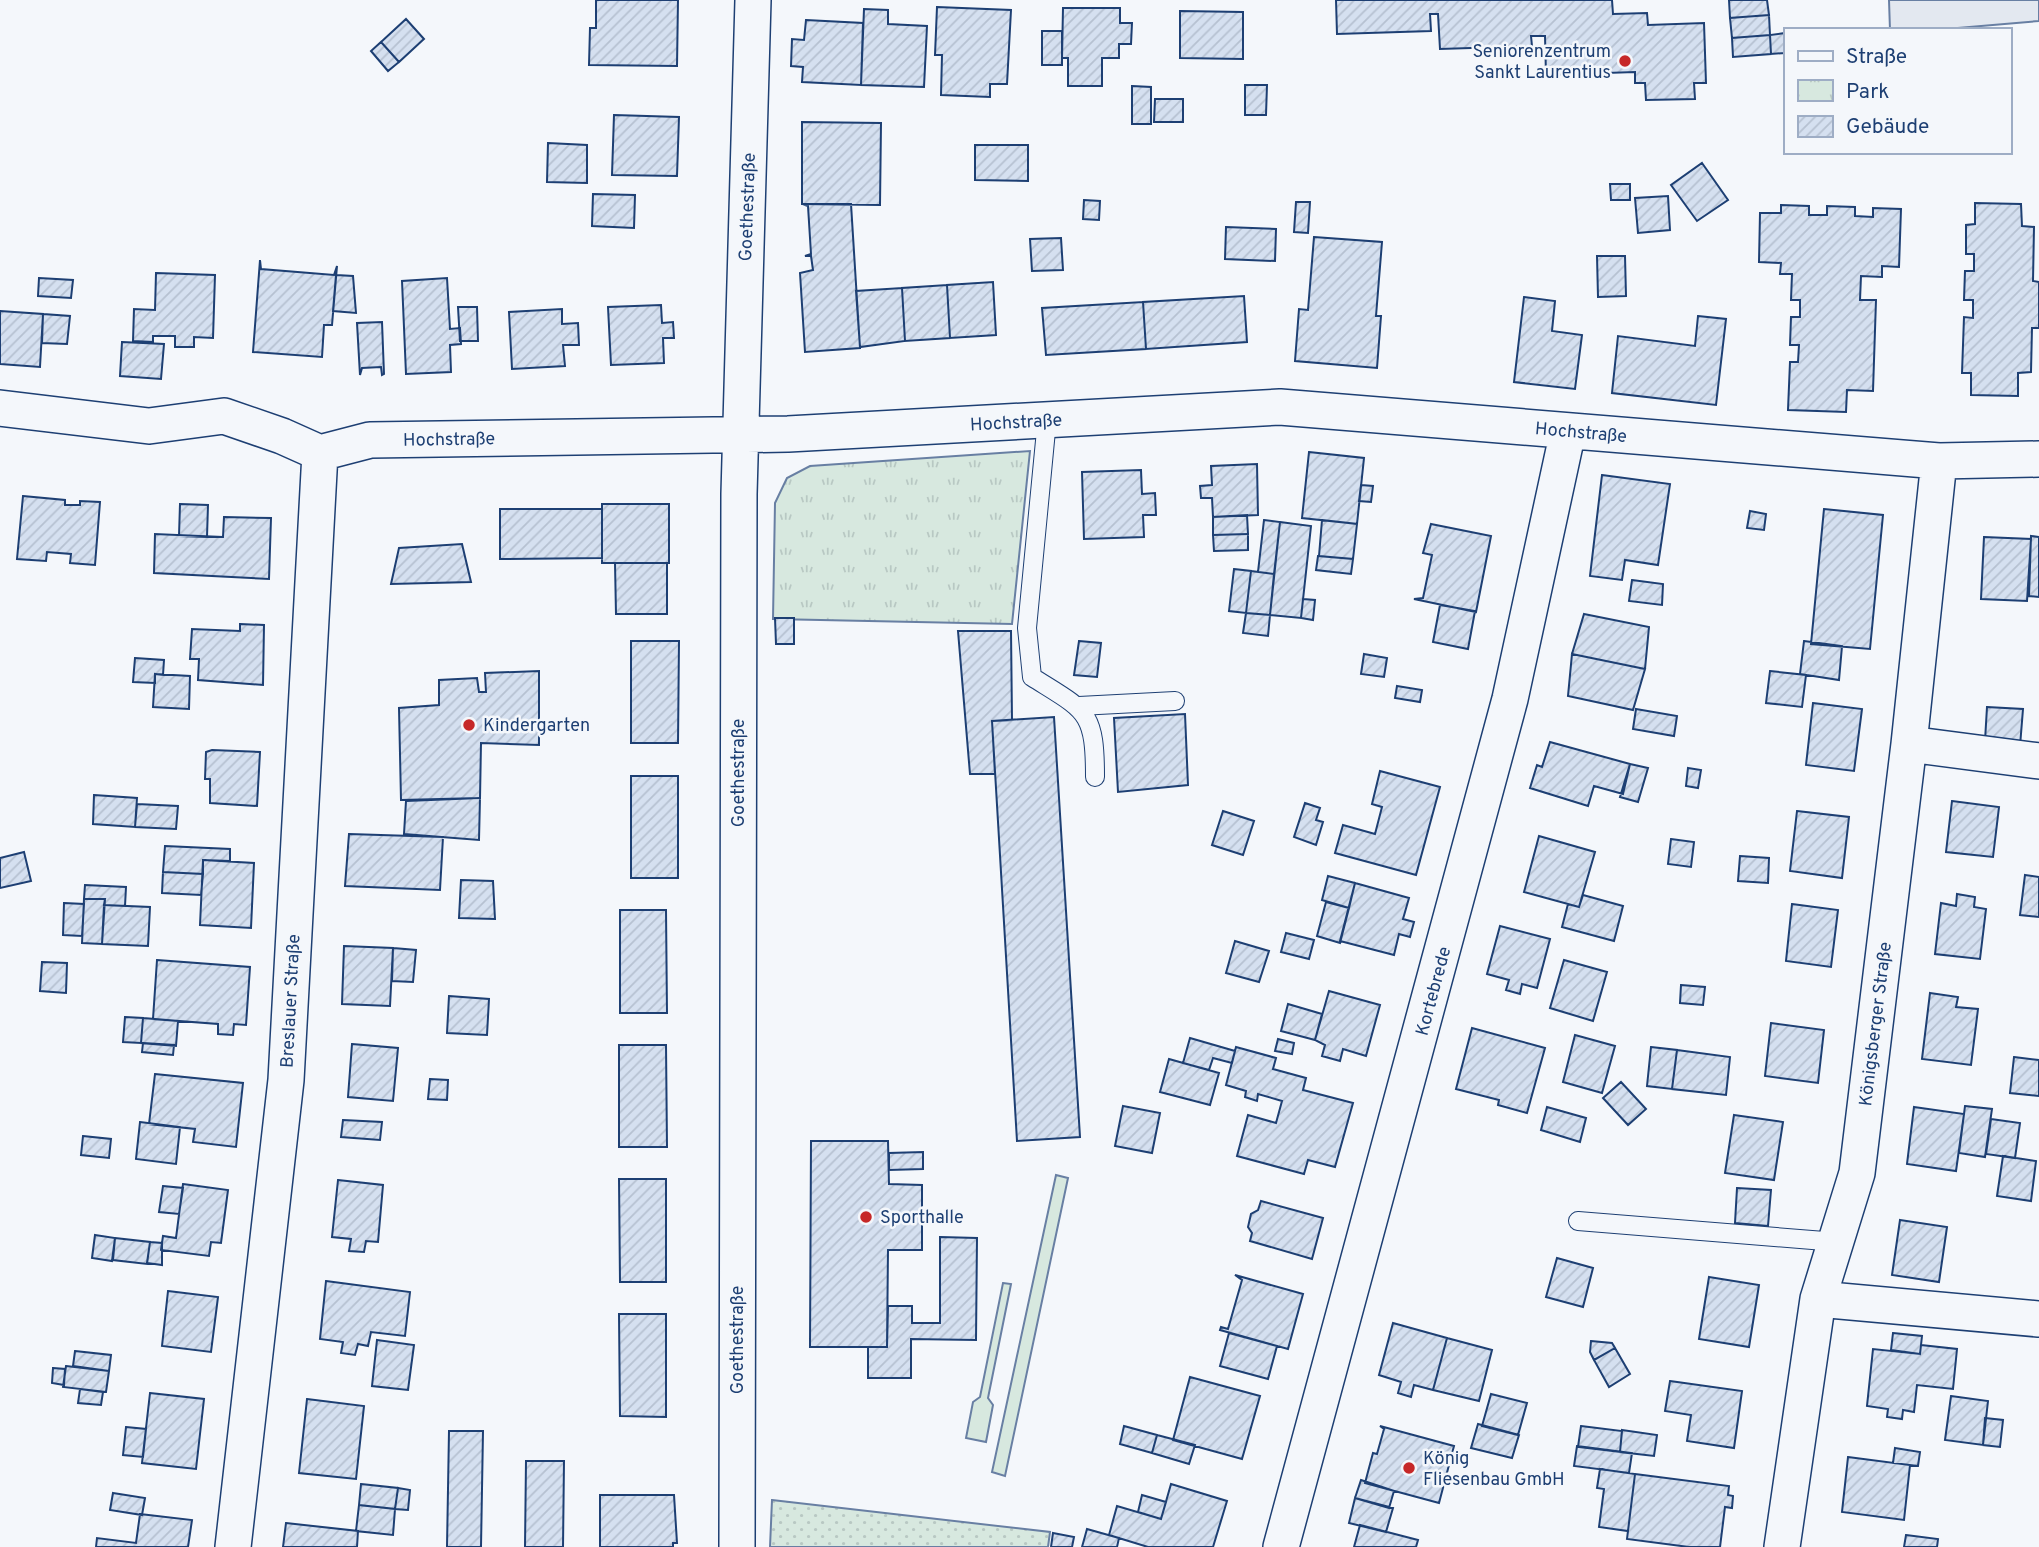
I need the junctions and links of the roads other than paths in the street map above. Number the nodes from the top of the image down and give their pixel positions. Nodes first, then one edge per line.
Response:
1 (753, 0) edge
2 (0, 408) edge
3 (1046, 420) junction
4 (1568, 430) junction
5 (741, 436) junction
6 (320, 453) junction
7 (2039, 458) edge
8 (1939, 461) junction
9 (1175, 701) dead end
10 (1079, 706) junction
11 (1909, 744) junction
12 (2039, 761) edge
13 (1096, 777) dead end
14 (1578, 1221) dead end
15 (1837, 1242) junction
16 (1818, 1299) junction
17 (2039, 1319) edge
18 (233, 1547) edge
19 (737, 1547) edge
20 (1281, 1547) edge
21 (1782, 1547) edge

1 - 5 street, Goethestraße
2 - 6 street
3 - 4 street, Hochstraße
3 - 5 street, Hochstraße
3 - 10 lane
4 - 8 street, Hochstraße
4 - 20 street, Kortebrede
5 - 6 street, Hochstraße
5 - 19 street, Goethestraße
6 - 18 street, Breslauer Straße
7 - 8 street, Hochstraße
8 - 11 street, Königsberger Straße
9 - 10 lane
10 - 13 lane
11 - 12 street
11 - 15 street, Königsberger Straße
14 - 15 lane
15 - 16 street, Königsberger Straße
16 - 17 street
16 - 21 street, Königsberger Straße

